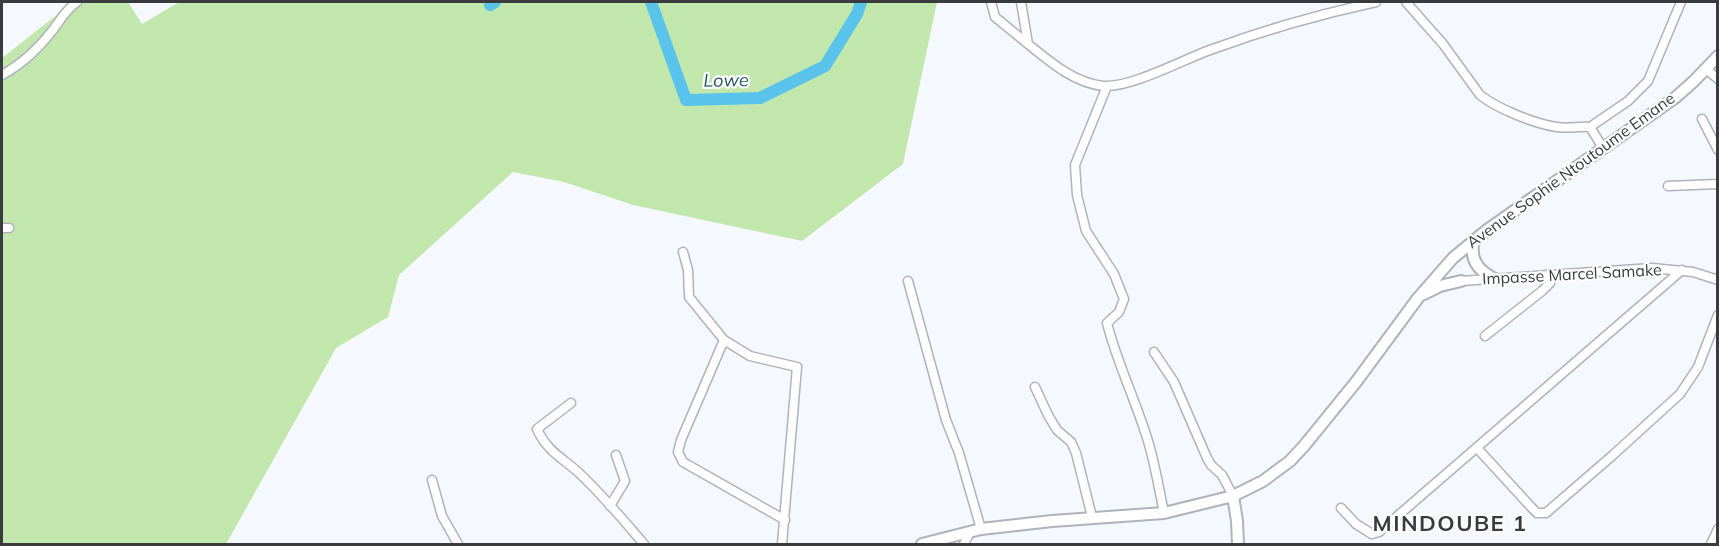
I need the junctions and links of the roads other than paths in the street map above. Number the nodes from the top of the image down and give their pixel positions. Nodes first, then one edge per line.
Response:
1 (77, 2) edge
2 (991, 2) edge
3 (1021, 2) edge
4 (1376, 2) edge
5 (1406, 2) edge
6 (1680, 2) edge
7 (1028, 44) junction
8 (1718, 56) edge
9 (1706, 69) junction
10 (2, 75) edge
11 (1718, 79) edge
12 (1107, 86) junction
13 (1702, 119) dead end
14 (1590, 127) junction
15 (1603, 148) junction
16 (1718, 150) edge
17 (1718, 184) edge
18 (1668, 186) dead end
19 (1474, 240) junction
20 (683, 252) dead end
21 (1447, 265) junction
22 (1682, 270) junction
23 (1550, 274) junction
24 (1494, 279) junction
25 (1718, 280) edge
26 (908, 281) dead end
27 (1461, 281) junction
28 (1418, 298) junction
29 (1718, 315) edge
30 (1485, 336) dead end
31 (724, 340) junction
32 (1154, 352) dead end
33 (1035, 387) dead end
34 (571, 403) dead end
35 (1478, 448) junction
36 (616, 455) dead end
37 (432, 480) dead end
38 (1233, 495) junction
39 (610, 506) junction
40 (1341, 508) dead end
41 (1164, 513) junction
42 (1092, 518) junction
43 (785, 520) junction
44 (1718, 529) edge
45 (976, 530) junction
46 (458, 544) edge
47 (644, 544) edge
48 (783, 544) edge
49 (922, 544) edge
50 (964, 544) edge
51 (1238, 544) edge
52 (1711, 544) edge

1 - 10 street
2 - 7 street
3 - 7 street
4 - 12 street
5 - 14 street
6 - 14 street
7 - 12 street
8 - 9 street, Avenue Sophie Ntoutoume Emane
9 - 11 street
9 - 15 street, Avenue Sophie Ntoutoume Emane
12 - 41 street
13 - 16 street
14 - 15 street
15 - 19 street, Avenue Sophie Ntoutoume Emane
17 - 18 street
19 - 21 street, Avenue Sophie Ntoutoume Emane
19 - 24 street
20 - 31 street
21 - 27 street
21 - 28 street, Avenue Sophie Ntoutoume Emane
22 - 23 street, Impasse Marcel Samake
22 - 25 street, Impasse Marcel Samake
22 - 35 street
23 - 24 street, Impasse Marcel Samake
23 - 30 street
24 - 27 street, Impasse Marcel Samake
26 - 45 street
27 - 28 street
28 - 38 street, Avenue Sophie Ntoutoume Emane
29 - 35 street
31 - 43 street
31 - 43 street
32 - 38 street
33 - 42 street
34 - 39 street
35 - 40 street
36 - 39 street
37 - 46 street
38 - 41 street, Avenue Sophie Ntoutoume Emane
38 - 51 street
39 - 47 street
41 - 42 street, Avenue Sophie Ntoutoume Emane
42 - 45 street, Avenue Sophie Ntoutoume Emane
43 - 48 street
44 - 52 street
45 - 49 street, Avenue Sophie Ntoutoume Emane
45 - 50 street

